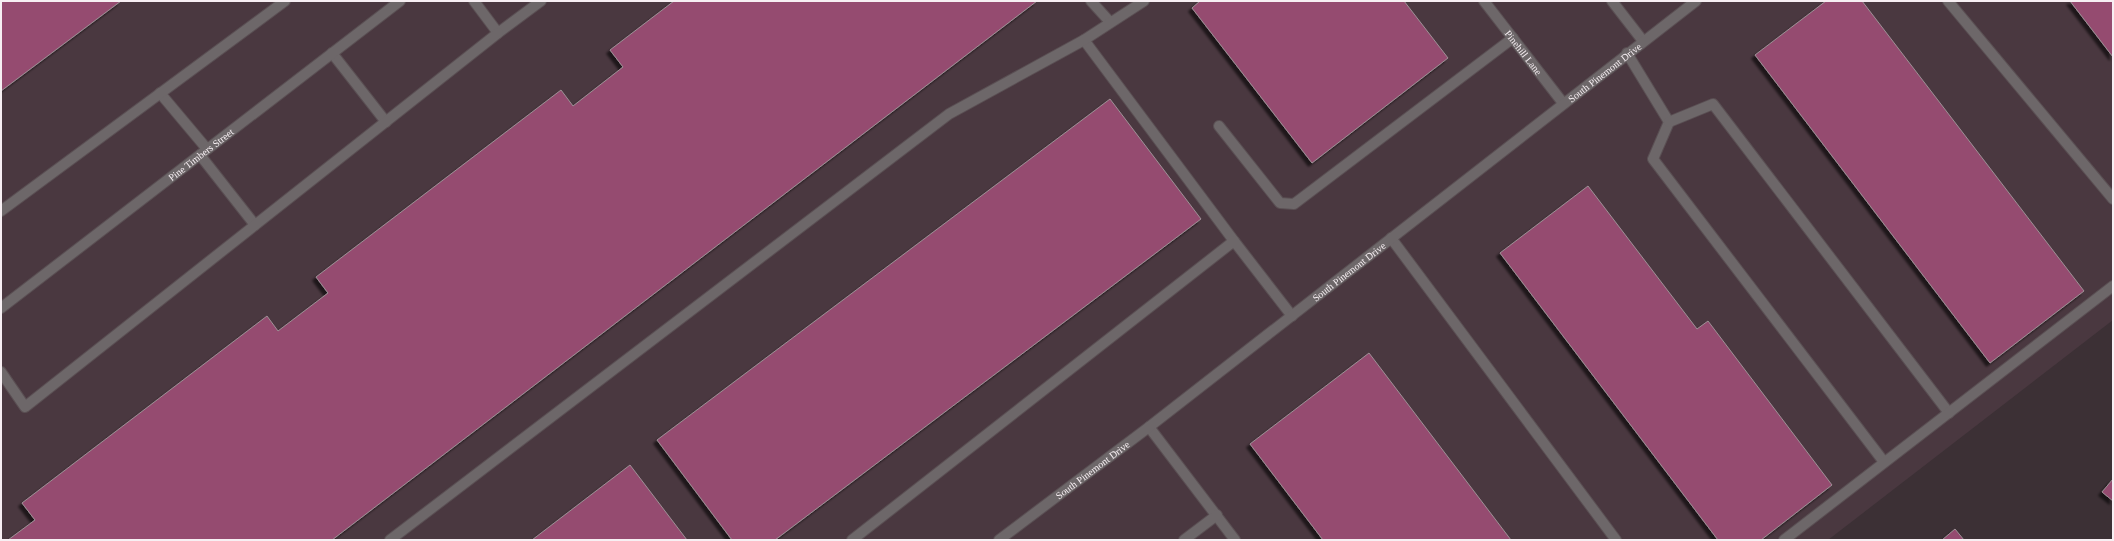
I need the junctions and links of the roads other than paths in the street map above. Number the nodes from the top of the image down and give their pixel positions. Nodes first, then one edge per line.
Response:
1 (285, 1) edge
2 (400, 1) edge
3 (474, 1) edge
4 (541, 1) edge
5 (1091, 1) edge
6 (1144, 1) edge
7 (1484, 1) edge
8 (1612, 1) edge
9 (1696, 1) edge
10 (1948, 1) edge
11 (1110, 22) junction
12 (498, 33) junction
13 (1513, 38) junction
14 (1084, 40) junction
15 (1643, 41) junction
16 (332, 53) junction
17 (1627, 53) junction
18 (160, 93) junction
19 (1563, 103) junction
20 (386, 122) junction
21 (1669, 122) junction
22 (1219, 126) dead end
23 (204, 152) junction
24 (2113, 199) edge
25 (1, 211) edge
26 (255, 225) junction
27 (1391, 238) junction
28 (1234, 241) junction
29 (2113, 286) edge
30 (1, 308) edge
31 (1292, 316) junction
32 (1, 372) edge
33 (1949, 413) junction
34 (1149, 427) junction
35 (1884, 462) junction
36 (1216, 515) junction
37 (390, 540) edge
38 (852, 540) edge
39 (999, 540) edge
40 (1184, 540) edge
41 (1235, 540) edge
42 (1616, 540) edge
43 (1784, 540) edge

1 - 18 street
2 - 16 street, Pine Timbers Street
3 - 12 street
4 - 12 street
5 - 11 street
6 - 11 street
7 - 13 street, Pinehill Lane
8 - 15 street
9 - 15 street, South Pinemont Drive
10 - 24 street
11 - 14 street
12 - 20 street
13 - 19 street, Pinehill Lane
13 - 22 street
14 - 28 street
14 - 37 street
15 - 17 street, South Pinemont Drive
16 - 20 street
16 - 23 street, Pine Timbers Street
17 - 19 street, South Pinemont Drive
17 - 21 street
18 - 23 street
18 - 25 street
19 - 27 street, South Pinemont Drive
20 - 26 street
21 - 33 street
21 - 35 street
23 - 26 street
23 - 30 street, Pine Timbers Street
26 - 32 street
27 - 31 street, South Pinemont Drive
27 - 42 street
28 - 31 street
28 - 38 street
29 - 33 street
31 - 34 street, South Pinemont Drive
33 - 35 street
34 - 36 street
34 - 39 street, South Pinemont Drive
35 - 43 street
36 - 40 street
36 - 41 street

